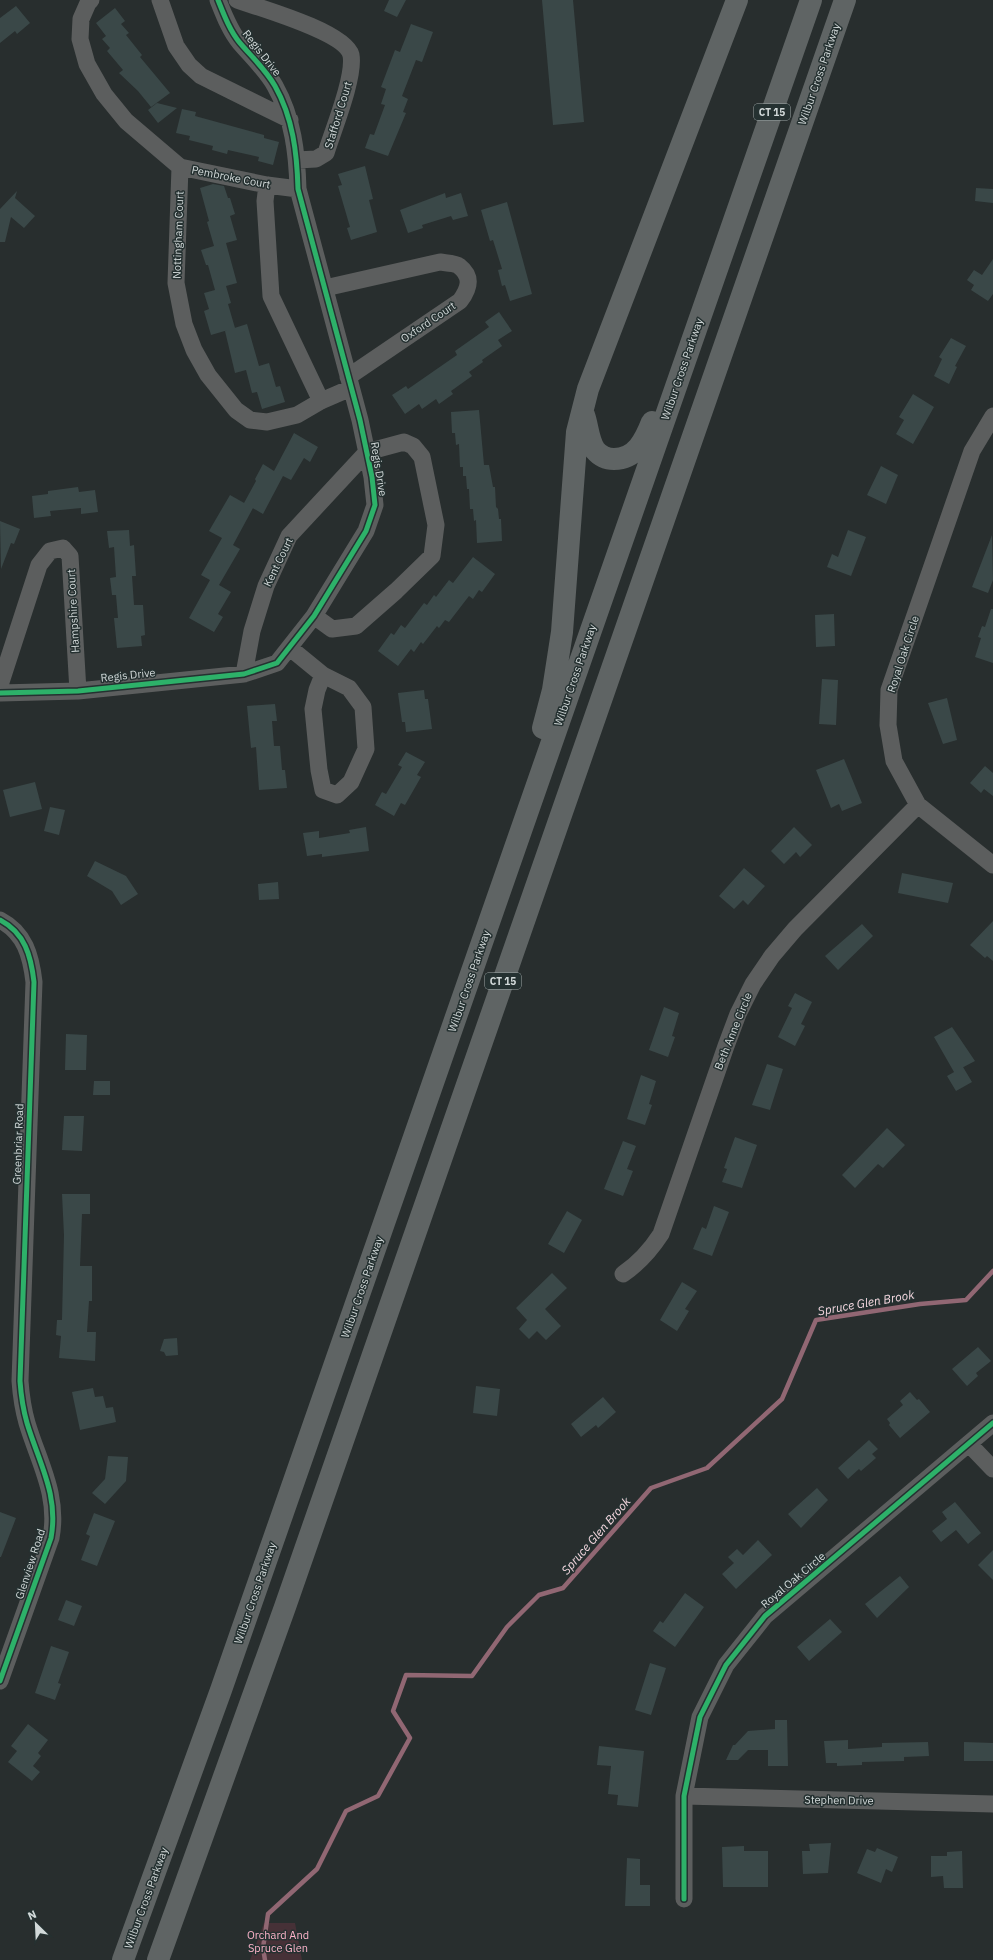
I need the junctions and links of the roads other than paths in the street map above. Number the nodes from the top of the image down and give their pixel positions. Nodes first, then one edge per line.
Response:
1 (91, 0) edge
2 (160, 0) edge
3 (218, 0) edge
4 (237, 0) edge
5 (738, 0) edge
6 (811, 0) edge
7 (845, 0) edge
8 (290, 120) junction
9 (298, 160) junction
10 (180, 167) junction
11 (266, 185) junction
12 (298, 189) junction
13 (325, 288) junction
14 (680, 376) junction
15 (350, 383) junction
16 (320, 401) junction
17 (583, 413) junction
18 (993, 416) edge
19 (367, 452) junction
20 (314, 616) junction
21 (290, 648) junction
22 (244, 674) junction
23 (323, 675) junction
24 (0, 685) edge
25 (78, 690) junction
26 (0, 693) edge
27 (918, 805) junction
28 (521, 832) junction
29 (993, 865) edge
30 (0, 920) edge
31 (623, 1274) dead end
32 (20, 1381) joint
33 (993, 1423) edge
34 (969, 1444) junction
35 (993, 1469) edge
36 (0, 1682) edge
37 (684, 1796) junction
38 (993, 1804) edge
39 (684, 1899) dead end
40 (123, 1960) edge
41 (158, 1960) edge

1 - 10 street, Pembroke Court
2 - 8 street
3 - 8 street, Regis Drive
4 - 9 street, Stafford Court
5 - 17 highway
6 - 14 highway, Wilbur Cross Parkway / CT 15
7 - 41 highway, Wilbur Cross Parkway / CT 15
8 - 9 street, Regis Drive
9 - 12 street, Regis Drive
10 - 11 street, Pembroke Court
10 - 16 street, Nottingham Court
11 - 12 street, Pembroke Court
11 - 16 street
12 - 13 street, Regis Drive
13 - 15 street, Regis Drive
13 - 15 street, Oxford Court
14 - 17 highway
14 - 28 highway, Wilbur Cross Parkway / CT 15
15 - 16 street, Nottingham Court
15 - 19 street, Regis Drive
17 - 28 highway
18 - 27 street, Royal Oak Circle
19 - 20 street, Regis Drive
19 - 20 street
19 - 22 street, Kent Court
20 - 21 street, Regis Drive
21 - 22 street, Regis Drive
21 - 23 street
22 - 25 street, Regis Drive
23 - 23 street
24 - 25 street, Hampshire Court
25 - 26 street, Regis Drive
27 - 29 street, Royal Oak Circle
27 - 31 street, Beth Anne Circle
28 - 40 highway, Wilbur Cross Parkway / CT 15
30 - 32 street, Greenbriar Road
32 - 36 street, Glenview Road
33 - 34 street, Royal Oak Circle
34 - 35 street
34 - 37 street, Royal Oak Circle
37 - 38 street, Stephen Drive
37 - 39 street, Royal Oak Circle

